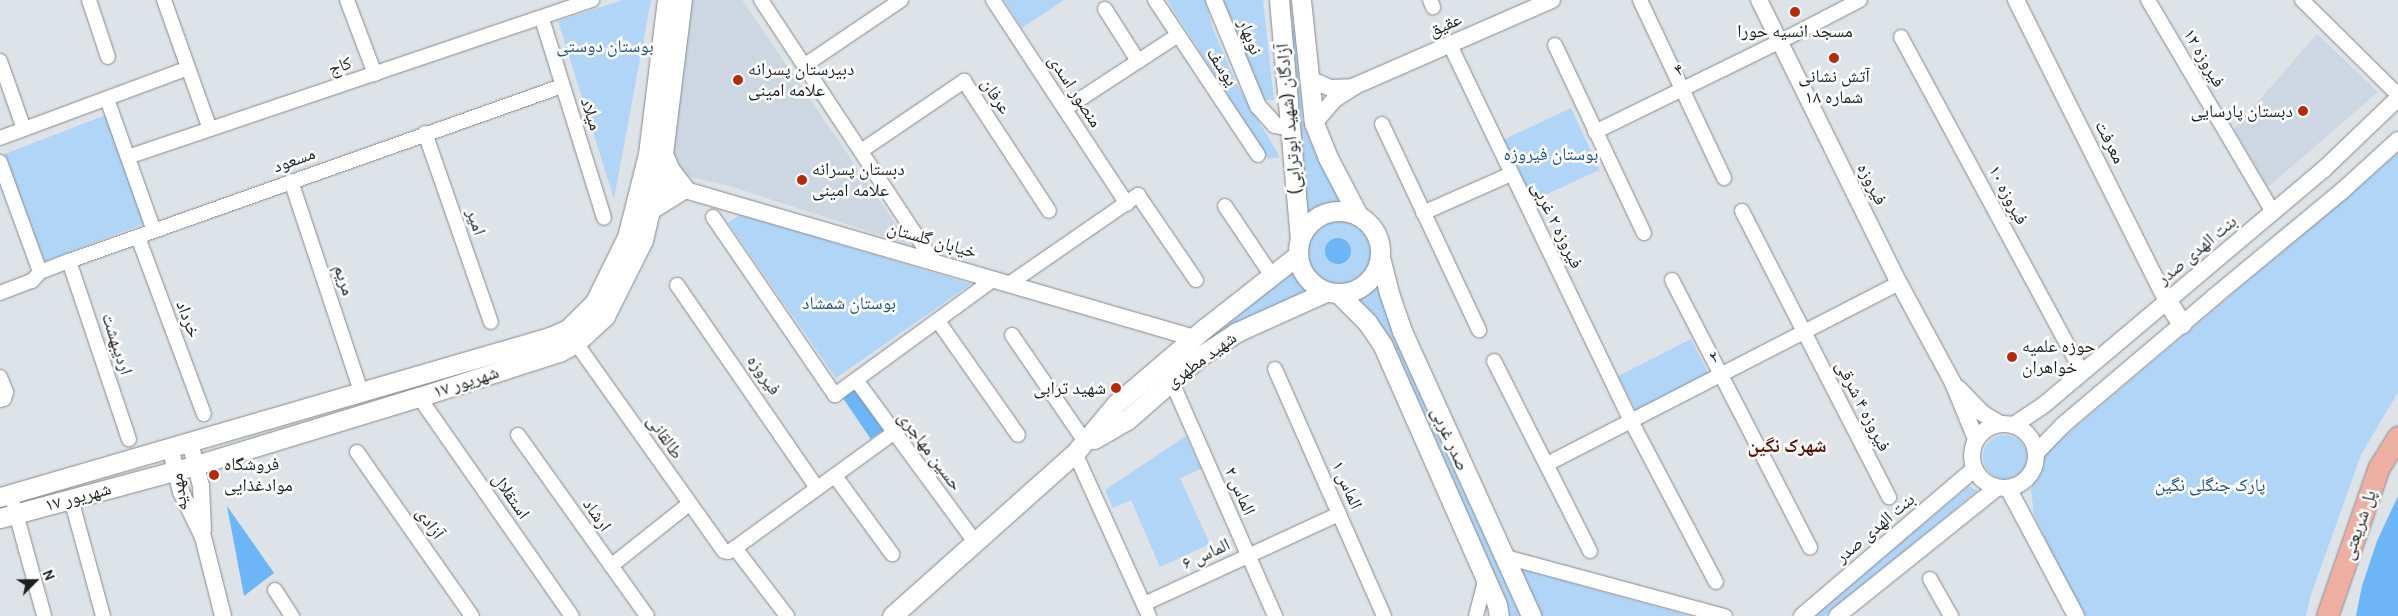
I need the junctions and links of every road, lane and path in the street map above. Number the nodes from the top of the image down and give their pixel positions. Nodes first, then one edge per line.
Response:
1 (89, 0) edge
2 (164, 0) edge
3 (347, 0) edge
4 (592, 0) edge
5 (667, 0) edge
6 (682, 0) edge
7 (761, 0) edge
8 (993, 0) edge
9 (1155, 0) edge
10 (1214, 0) edge
11 (1640, 0) edge
12 (1759, 0) edge
13 (1860, 0) edge
14 (2016, 0) edge
15 (2148, 0) edge
16 (2302, 0) edge
17 (898, 1) edge
18 (1541, 2) edge
19 (562, 5) edge
20 (1280, 5) edge
21 (1302, 5) edge
22 (1105, 9) dead end
23 (543, 22) dead end
24 (1178, 35) junction
25 (1901, 37) dead end
26 (1779, 42) junction
27 (1450, 45) junction
28 (1555, 45) dead end
29 (108, 57) dead end
30 (0, 61) edge
31 (1138, 61) junction
32 (805, 65) junction
33 (188, 68) junction
34 (375, 74) junction
35 (1310, 79) junction
36 (562, 86) junction
37 (1355, 86) junction
38 (1681, 90) junction
39 (2398, 97) edge
40 (107, 99) junction
41 (1065, 109) junction
42 (1314, 123) junction
43 (1382, 124) dead end
44 (1290, 128) junction
45 (24, 129) junction
46 (210, 129) junction
47 (1595, 132) junction
48 (425, 133) junction
49 (0, 138) edge
50 (2398, 140) edge
51 (861, 151) junction
52 (664, 154) junction
53 (1258, 155) dead end
54 (128, 157) junction
55 (0, 162) edge
56 (1511, 174) junction
57 (1724, 178) dead end
58 (650, 179) junction
59 (291, 181) junction
60 (684, 188) junction
61 (1126, 204) junction
62 (1225, 206) dead end
63 (651, 209) junction
64 (1049, 211) dead end
65 (1742, 211) dead end
66 (2273, 212) junction
67 (1423, 213) junction
68 (1358, 216) junction
69 (713, 217) dead end
70 (604, 218) dead end
71 (154, 231) junction
72 (1644, 234) dead end
73 (138, 237) junction
74 (1299, 246) junction
75 (1380, 257) junction
76 (69, 261) junction
77 (933, 261) junction
78 (40, 272) junction
79 (1272, 276) junction
80 (1196, 280) dead end
81 (1672, 280) dead end
82 (1002, 281) junction
83 (1899, 283) junction
84 (677, 285) dead end
85 (1332, 292) junction
86 (0, 293) edge
87 (2167, 301) junction
88 (938, 321) junction
89 (491, 322) dead end
90 (2182, 324) junction
91 (1479, 330) dead end
92 (1804, 332) junction
93 (1012, 336) dead end
94 (1194, 338) junction
95 (576, 344) junction
96 (1494, 361) dead end
97 (1275, 369) dead end
98 (2082, 372) junction
99 (1721, 374) junction
100 (0, 377) edge
101 (856, 380) junction
102 (1171, 380) junction
103 (1953, 383) junction
104 (361, 391) junction
105 (419, 397) junction
106 (0, 400) edge
107 (204, 414) dead end
108 (1631, 421) junction
109 (2007, 424) junction
110 (893, 433) junction
111 (518, 435) dead end
112 (1018, 435) dead end
113 (2398, 436) edge
114 (129, 439) dead end
115 (1976, 439) junction
116 (190, 442) junction
117 (170, 447) junction
118 (1081, 448) junction
119 (357, 452) dead end
120 (2036, 453) junction
121 (1548, 464) junction
122 (196, 465) junction
123 (1974, 469) junction
124 (175, 470) junction
125 (835, 476) junction
126 (2025, 481) junction
127 (818, 488) junction
128 (2002, 488) junction
129 (6, 495) edge
130 (1889, 497) dead end
131 (71, 499) junction
132 (689, 504) junction
133 (1339, 514) junction
134 (8, 516) edge
135 (2028, 526) junction
136 (203, 537) junction
137 (976, 542) junction
138 (1810, 547) dead end
139 (730, 549) junction
140 (1590, 551) dead end
141 (892, 554) dead end
142 (1248, 556) junction
143 (1502, 556) junction
144 (611, 566) junction
145 (1486, 577) junction
146 (1930, 579) dead end
147 (1716, 582) dead end
148 (275, 590) dead end
149 (1146, 610) edge
150 (44, 616) edge
151 (103, 616) edge
152 (224, 616) edge
153 (292, 616) edge
154 (472, 616) edge
155 (572, 616) edge
156 (648, 616) edge
157 (787, 616) edge
158 (892, 616) edge
159 (1275, 616) edge
160 (1384, 616) edge
161 (1476, 616) edge
162 (1499, 616) edge
163 (1530, 616) edge
164 (1725, 616) edge
165 (1802, 616) edge
166 (1837, 616) edge
167 (1951, 616) edge
168 (2076, 616) edge
169 (2327, 616) edge

1 - 29 street
2 - 33 street
3 - 34 street
4 - 19 street, کاج
5 - 58 main road, ۱۷ شهریور
6 - 52 main road, ۱۷ شهریور
7 - 32 street
8 - 41 street, منصور اسدی
9 - 24 street, یوسف
10 - 44 street, نوبهار
11 - 38 street
12 - 26 street, فیروزه
13 - 26 street, ۴
14 - 87 street, معرفت
15 - 66 street, فیروزه ۱۲
16 - 39 street
17 - 32 street
18 - 27 street, عقیق
19 - 34 street, کاج
20 - 21 main road
20 - 44 main road, آزادگان (شهید ابوترابی)
21 - 35 main road, آزادگان (شهید ابوترابی)
22 - 31 street
23 - 36 street, میلاد
24 - 31 street
24 - 53 street, یوسف
25 - 98 street, فیروزه ۱۰
26 - 38 street, ۴
26 - 83 street, فیروزه
27 - 37 street, عقیق
27 - 56 street, فیروزه ۲ غربی
28 - 47 street
30 - 45 street
31 - 41 street
32 - 51 street
33 - 40 street
33 - 46 street
34 - 46 street, کاج
35 - 37 street
35 - 42 main road, آزادگان (شهید ابوترابی)
36 - 48 street, مسعود
36 - 70 street, میلاد
37 - 42 street
38 - 47 street, ۴
38 - 57 street
39 - 66 street, بنت الهدی صدر
40 - 45 street
40 - 54 street
41 - 61 street, منصور اسدی
42 - 68 main road, آزادگان (شهید ابوترابی)
43 - 67 street
44 - 74 main road, آزادگان (شهید ابوترابی)
45 - 49 street
46 - 54 street, کاج
47 - 72 street
48 - 59 street, مسعود
48 - 89 street, امیر
50 - 90 street
51 - 64 street, عرفان
51 - 77 street
52 - 58 main road, ۱۷ شهریور
52 - 60 main road
54 - 71 street
55 - 78 street
56 - 67 street
56 - 108 street, فیروزه ۲ غربی
58 - 60 street, خیابان گلستان
58 - 63 main road, ۱۷ شهریور
58 - 104 main road, ۱۷ شهریور
59 - 71 street, مسعود
59 - 104 street, مریم
60 - 63 main road
60 - 77 street, خیابان گلستان
61 - 80 street
61 - 82 street
62 - 79 street
63 - 95 main road, ۱۷ شهریور
65 - 92 street, فیروزه ۴ شرقی
66 - 87 street, بنت الهدی صدر
67 - 91 street
68 - 74 main road
68 - 75 main road
69 - 101 street
71 - 73 street, مسعود
73 - 76 street, مسعود
73 - 107 street, خرداد
74 - 79 main road, شهید مطهری
74 - 85 main road
75 - 85 main road
75 - 143 main road, صدر غربی
76 - 78 street, مسعود
76 - 114 street, اردیبهشت
77 - 82 street, خیابان گلستان
78 - 86 street, مسعود
79 - 94 main road, شهید مطهری
81 - 99 street
82 - 88 street
82 - 94 street, خیابان گلستان
83 - 92 street, ۲
83 - 103 street, فیروزه
84 - 127 street, فیروزه
85 - 102 main road, شهید مطهری
85 - 145 main road, صدر غربی
87 - 90 main road
87 - 98 street, بنت الهدی صدر
88 - 101 street
88 - 112 street
90 - 120 street
92 - 99 street, ۲
92 - 130 street, فیروزه ۴ شرقی
93 - 118 street
94 - 118 main road, شهید مطهری
95 - 105 main road, ۱۷ شهریور
95 - 132 street, طالقانی
96 - 121 street
97 - 133 street, الماس ۱
98 - 109 street, بنت الهدی صدر
99 - 108 street, ۲
99 - 138 street
100 - 106 street
101 - 110 street, حسین مهاجری
102 - 118 main road, شهید مطهری
102 - 142 street, الماس ۲
103 - 109 street
103 - 115 street
104 - 116 main road, ۱۷ شهریور
105 - 122 main road, ۱۷ شهریور
105 - 155 street, استقلال
108 - 121 street, ۲
108 - 147 street, فیروزه ۲ غربی
109 - 115 street
109 - 120 street
110 - 125 street
110 - 137 street, حسین مهاجری
111 - 144 street, ارشاد
113 - 169 main road, پل شریعتی
115 - 123 street
116 - 117 main road, ۱۷ شهریور
116 - 122 street, مهدیه
117 - 124 street, مهدیه
117 - 129 main road, ۱۷ شهریور
118 - 137 main road, شهید مطهری
118 - 149 street
119 - 154 street, آزادی
120 - 126 street
121 - 140 street
122 - 124 main road, ۱۷ شهریور
122 - 136 street, مهدیه
123 - 128 street
123 - 165 street, بنت الهدی صدر
124 - 131 main road, ۱۷ شهریور
124 - 136 street, مهدیه
125 - 127 street
125 - 141 street
126 - 128 street
126 - 135 street
127 - 139 street
128 - 135 street
128 - 166 street
129 - 134 street
131 - 134 main road, ۱۷ شهریور
131 - 151 street
132 - 139 street, طالقانی
132 - 144 street
133 - 142 street, الماس ۶
133 - 160 street, الماس ۱
134 - 150 street
135 - 168 street
136 - 152 street, مهدیه
137 - 158 main road, شهید مطهری
139 - 157 street, طالقانی
142 - 149 street, الماس ۶
142 - 159 street, الماس ۲
143 - 163 main road, صدر غربی
143 - 164 street
144 - 156 street, ارشاد
145 - 161 street
145 - 162 main road, صدر غربی
146 - 167 street
148 - 153 street

